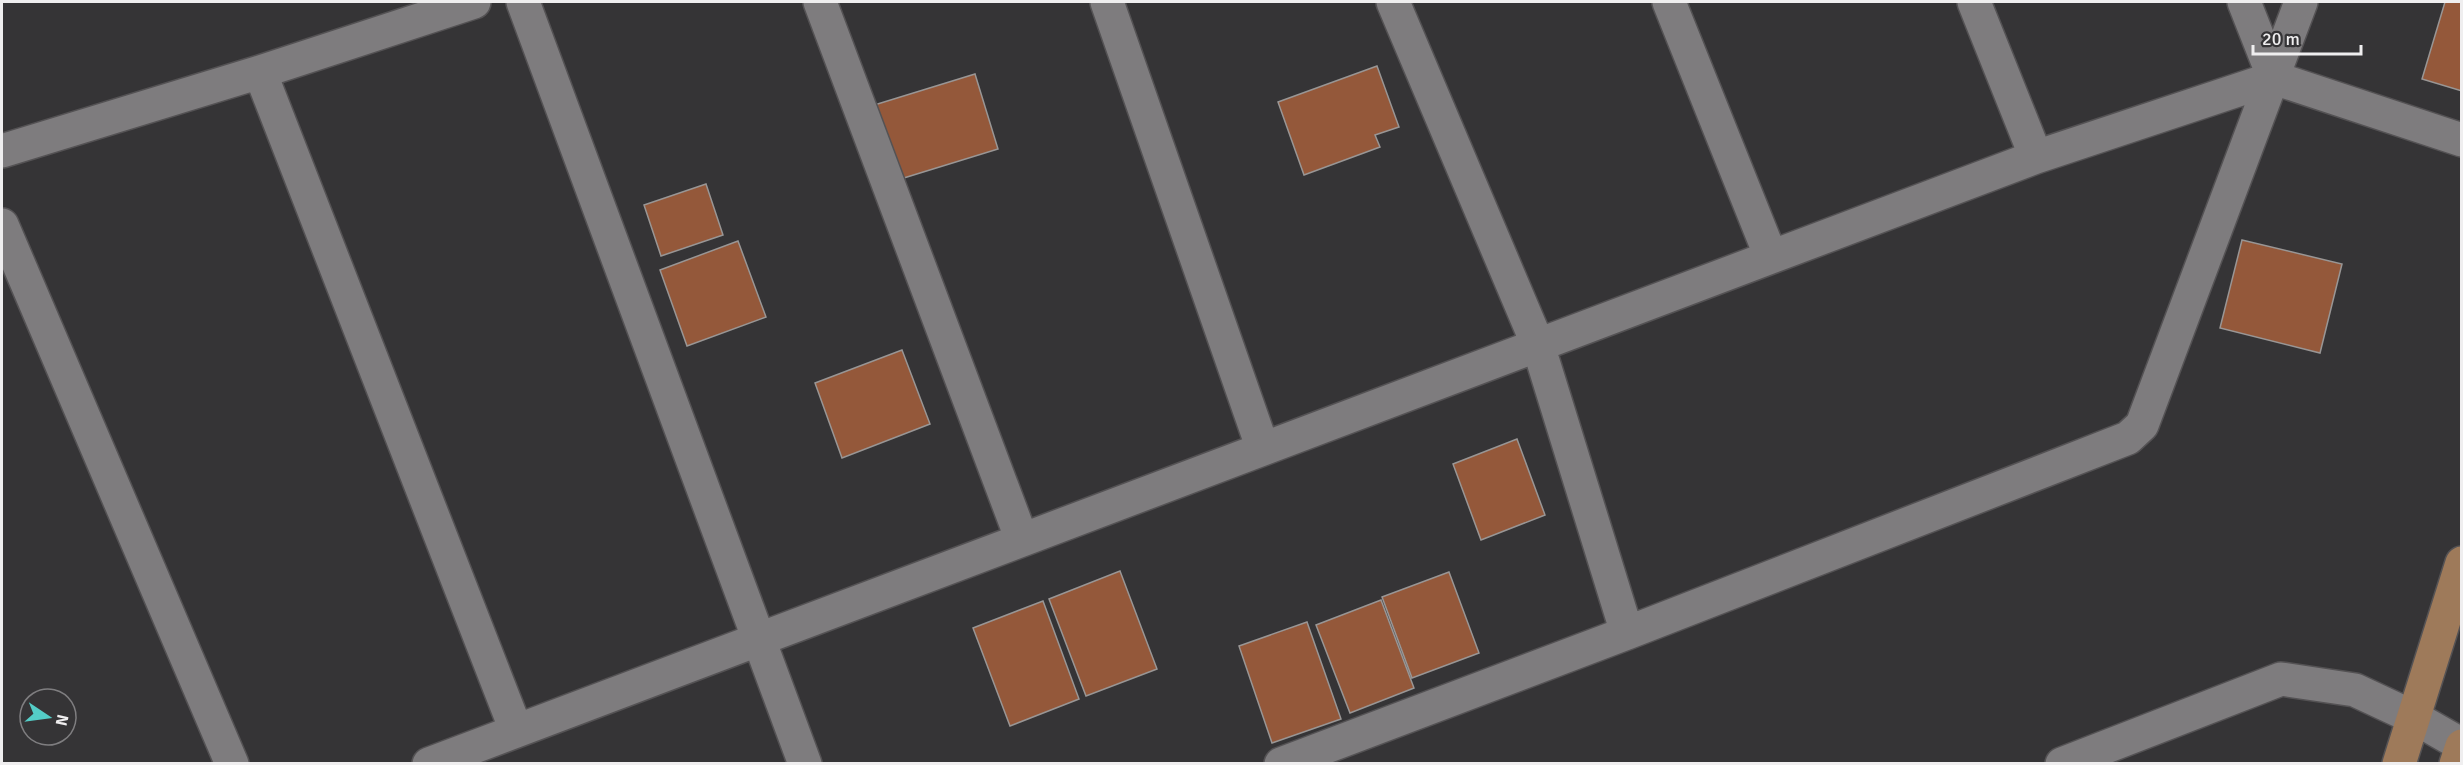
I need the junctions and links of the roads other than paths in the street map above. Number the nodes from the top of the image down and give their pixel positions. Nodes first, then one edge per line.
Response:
1 (474, 2) edge
2 (523, 2) edge
3 (820, 2) edge
4 (1107, 2) edge
5 (1393, 2) edge
6 (1669, 2) edge
7 (1974, 2) edge
8 (2244, 2) edge
9 (2301, 2) edge
10 (260, 72) junction
11 (2274, 78) junction
12 (2462, 140) edge
13 (2, 151) edge
14 (2036, 157) junction
15 (2, 225) edge
16 (1771, 257) junction
17 (1538, 345) junction
18 (1263, 448) junction
19 (1022, 540) junction
20 (2462, 563) edge
21 (1627, 633) junction
22 (758, 639) junction
23 (2415, 718) junction
24 (516, 730) junction
25 (2462, 745) edge
26 (232, 764) edge
27 (429, 764) edge
28 (805, 764) edge
29 (1281, 764) edge
30 (2062, 764) edge
31 (2399, 764) edge
32 (2456, 764) edge

1 - 10 street
2 - 22 street
3 - 19 street
4 - 18 street
5 - 17 street
6 - 16 street
7 - 14 street
8 - 11 street
9 - 11 street
10 - 13 street
10 - 24 street
11 - 12 street
11 - 14 street
11 - 21 street
14 - 16 street
15 - 26 street
16 - 17 street
17 - 18 street
17 - 21 street
18 - 19 street
19 - 22 street
20 - 23 street
21 - 29 street
22 - 24 street
22 - 28 street
23 - 25 street
23 - 30 street
23 - 31 street
24 - 27 street
25 - 32 street

